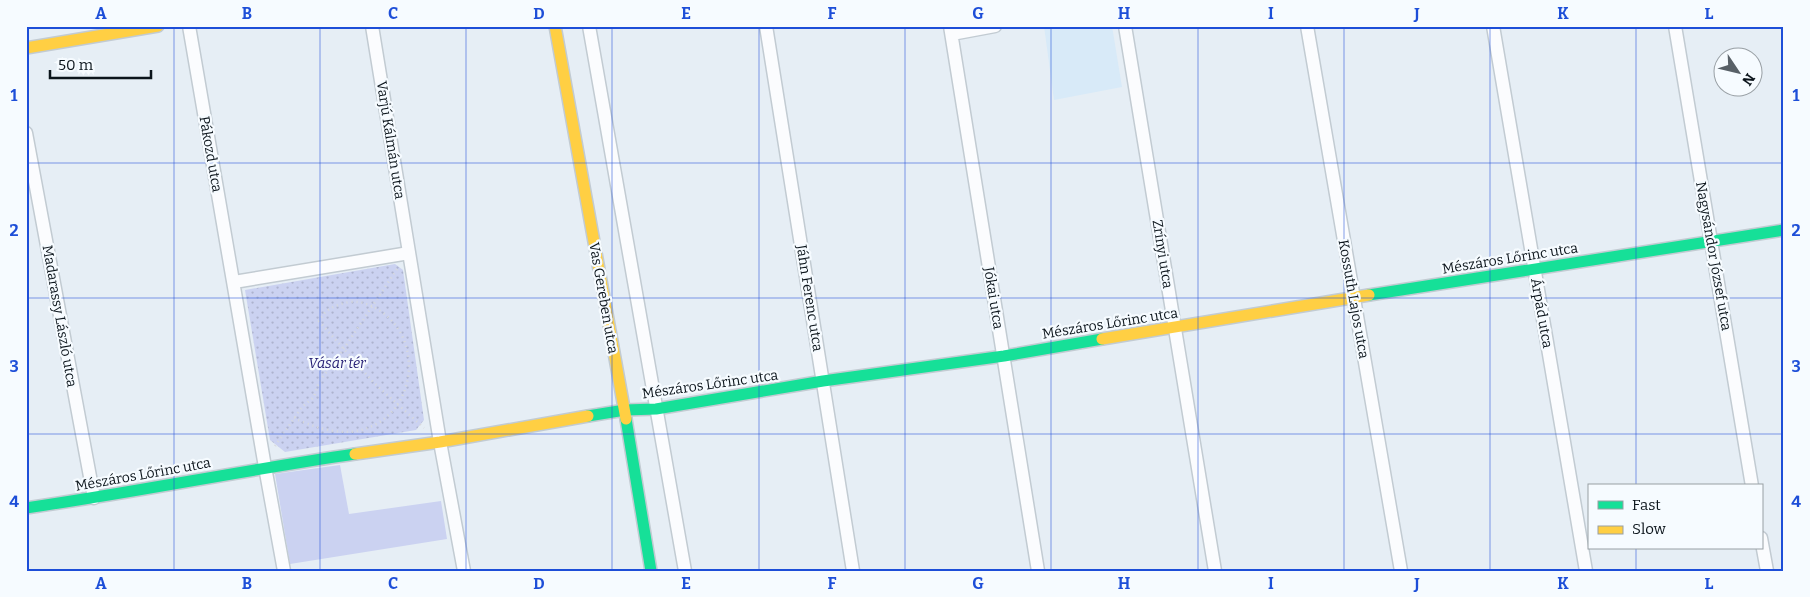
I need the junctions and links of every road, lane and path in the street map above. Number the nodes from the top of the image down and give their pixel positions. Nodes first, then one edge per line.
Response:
1 (158, 26) edge
2 (189, 26) edge
3 (372, 26) edge
4 (554, 26) edge
5 (589, 26) edge
6 (766, 26) edge
7 (995, 26) edge
8 (1125, 26) edge
9 (1307, 26) edge
10 (1493, 26) edge
11 (1675, 26) edge
12 (951, 30) edge
13 (84, 32) edge
14 (26, 48) edge
15 (26, 133) edge
16 (1784, 230) edge
17 (1711, 241) junction
18 (409, 253) junction
19 (1535, 270) junction
20 (234, 282) junction
21 (1353, 297) junction
22 (372, 305) junction
23 (1175, 328) junction
24 (344, 350) junction
25 (1004, 356) junction
26 (823, 381) junction
27 (398, 405) junction
28 (656, 409) junction
29 (625, 410) junction
30 (294, 418) junction
31 (440, 442) junction
32 (265, 468) junction
33 (1752, 484) edge
34 (94, 498) junction
35 (26, 508) edge
36 (1762, 544) edge
37 (284, 571) edge
38 (464, 571) edge
39 (651, 571) edge
40 (685, 571) edge
41 (853, 571) edge
42 (1038, 571) edge
43 (1214, 571) edge
44 (1401, 571) edge
45 (1586, 571) edge
46 (1767, 571) edge

1 - 13 street
2 - 20 street, Pákozd utca
3 - 18 street, Varjú Kálmán utca
4 - 29 street, Vas Gereben utca
5 - 28 street
6 - 26 street, Jáhn Ferenc utca
7 - 12 street
8 - 23 street, Zrínyi utca
9 - 21 street, Kossuth Lajos utca
10 - 19 street, Árpád utca
11 - 17 street, Nagysándor József utca
12 - 25 street, Jókai utca
13 - 14 street
15 - 34 street, Madarassy László utca
16 - 17 street, Mészáros Lőrinc utca
17 - 19 street, Mészáros Lőrinc utca
17 - 33 street, Nagysándor József utca
18 - 20 street
18 - 22 path
18 - 31 street
19 - 21 street, Mészáros Lőrinc utca
19 - 45 street, Árpád utca
20 - 32 street
21 - 23 street, Mészáros Lőrinc utca
21 - 44 street, Kossuth Lajos utca
22 - 24 path
22 - 24 path
22 - 27 path
23 - 25 street, Mészáros Lőrinc utca
23 - 43 street, Zrínyi utca
24 - 27 path
24 - 30 path
25 - 26 street, Mészáros Lőrinc utca
25 - 42 street, Jókai utca
26 - 28 street, Mészáros Lőrinc utca
26 - 41 street, Jáhn Ferenc utca
27 - 30 path
27 - 31 path
28 - 29 street, Mészáros Lőrinc utca
28 - 40 street
29 - 31 street, Mészáros Lőrinc utca
29 - 39 street, Vas Gereben utca
30 - 32 path
31 - 32 street
31 - 38 street
32 - 34 street, Mészáros Lőrinc utca
32 - 37 street
34 - 35 street, Mészáros Lőrinc utca
36 - 46 street

